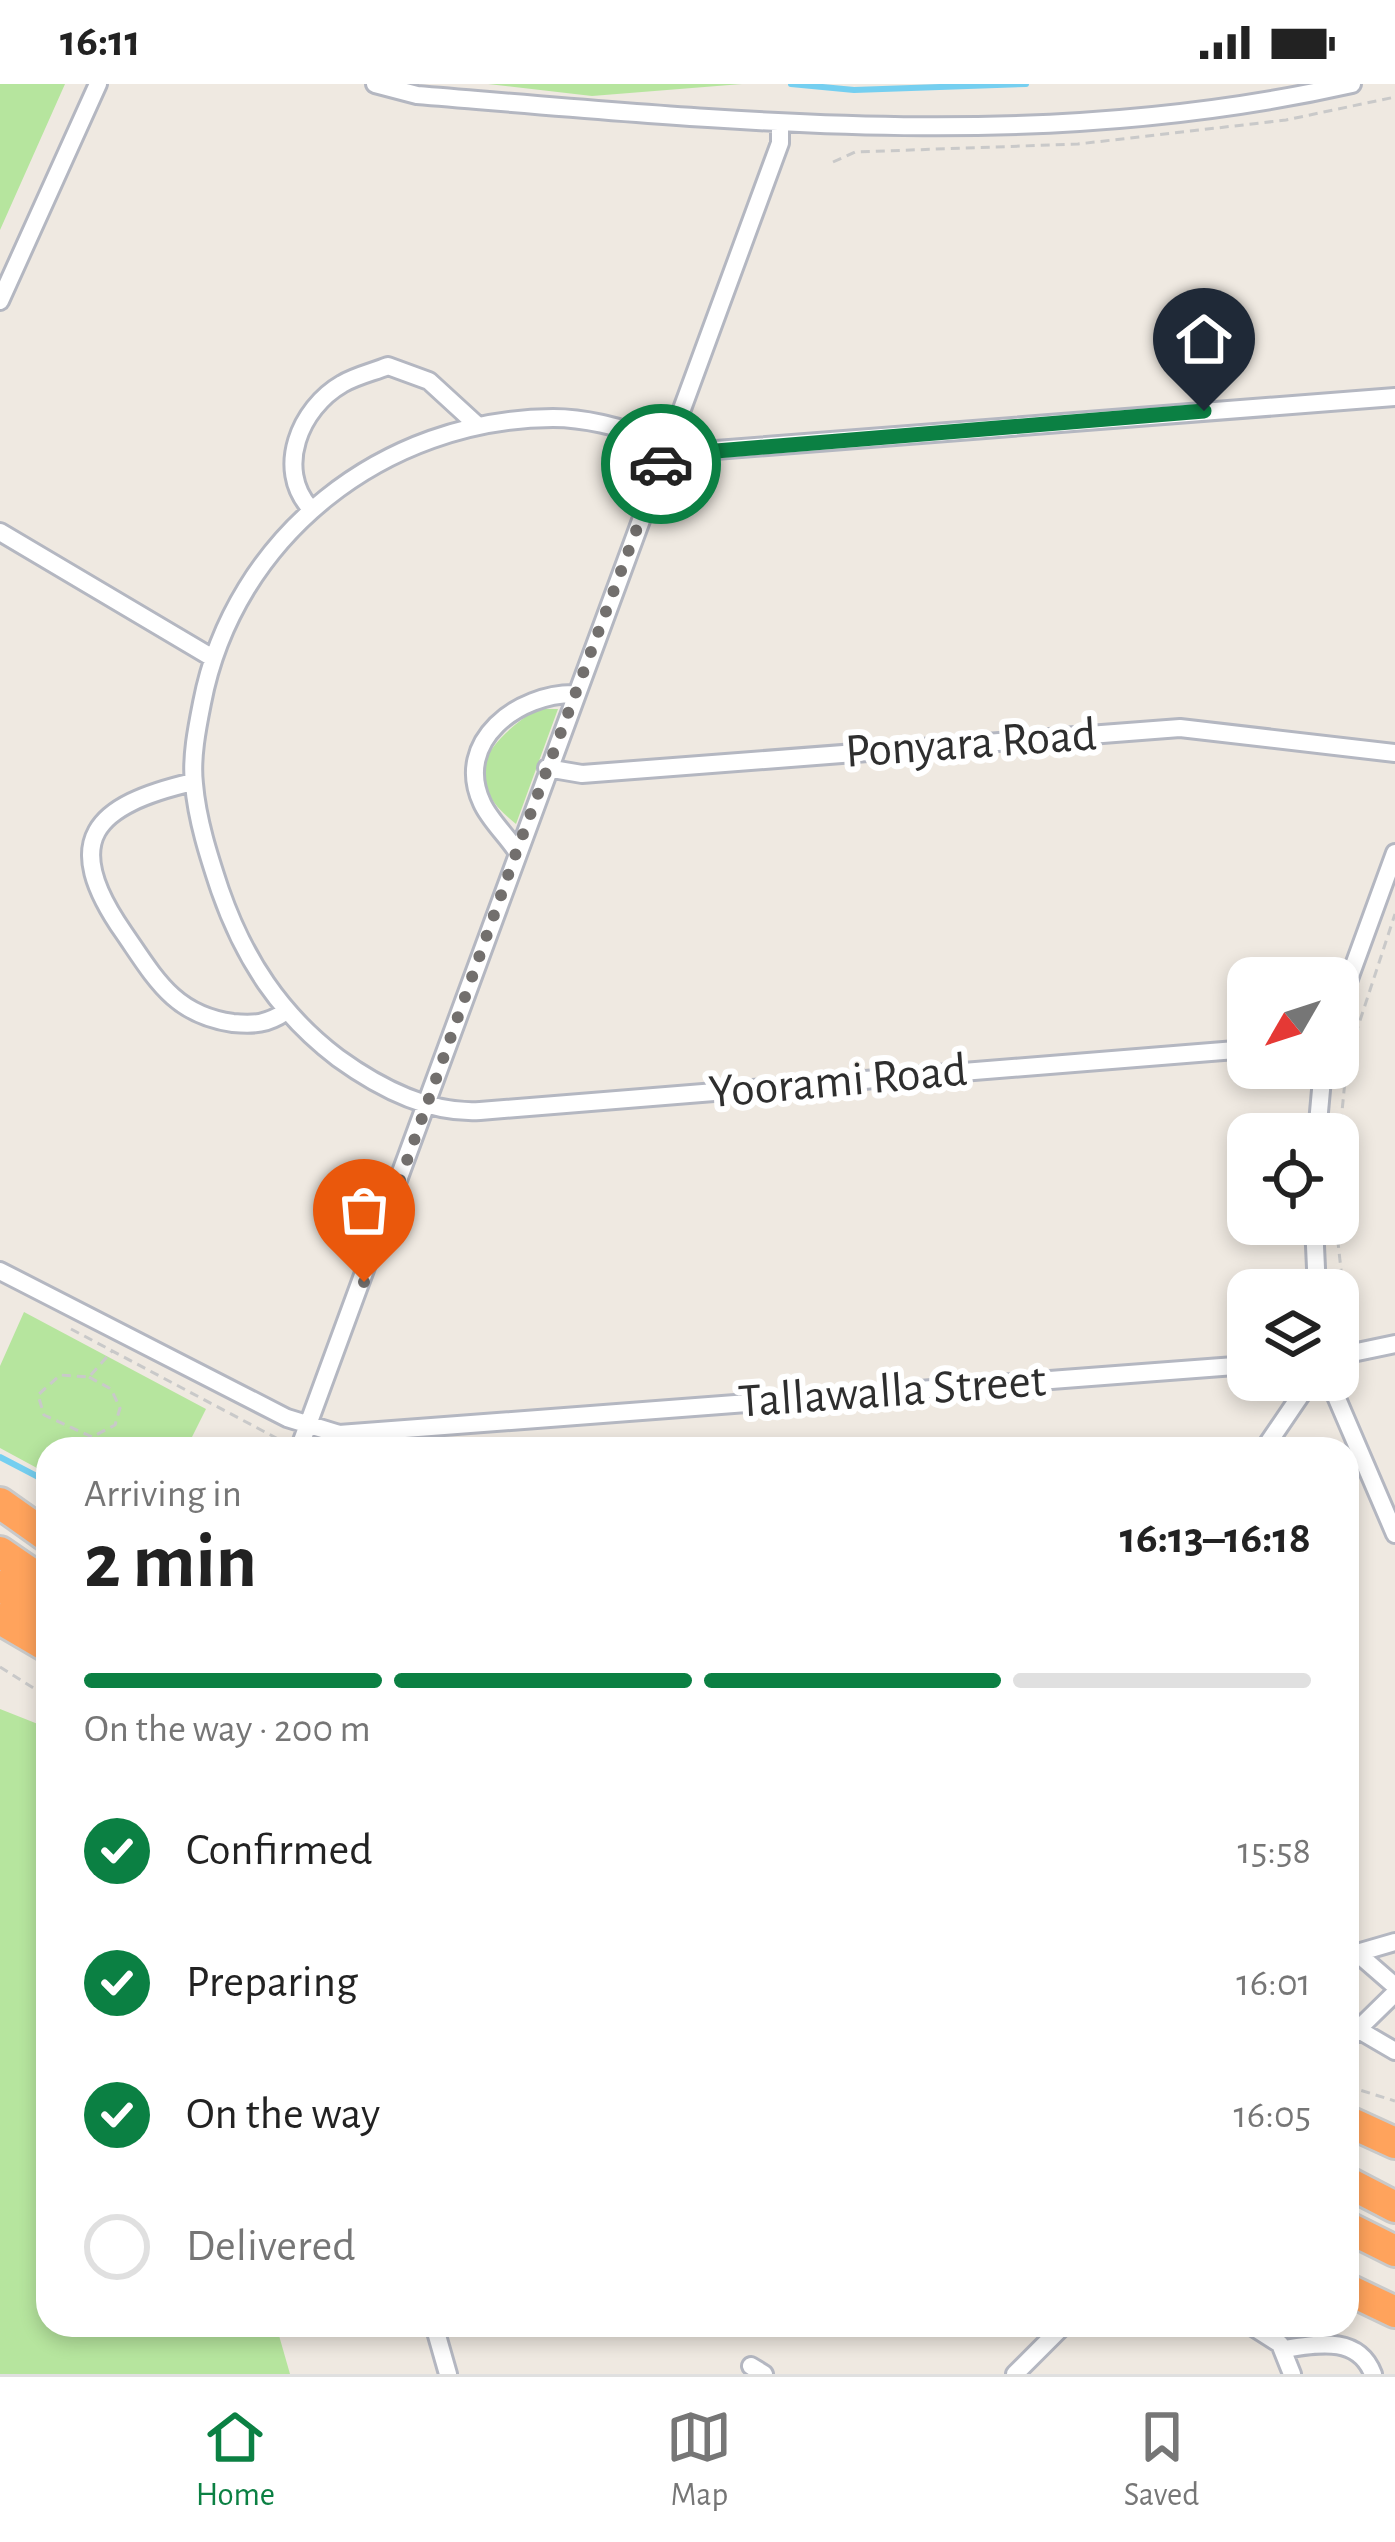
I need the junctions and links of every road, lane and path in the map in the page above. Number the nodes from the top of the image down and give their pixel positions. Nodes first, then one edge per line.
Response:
1 (98, 84) edge
2 (375, 84) edge
3 (1352, 84) edge
4 (780, 125) junction
5 (0, 301) edge
6 (1395, 397) edge
7 (477, 425) junction
8 (670, 442) junction
9 (310, 508) junction
10 (0, 532) edge
11 (211, 657) junction
12 (574, 694) junction
13 (1395, 753) edge
14 (547, 768) junction
15 (193, 782) junction
16 (517, 850) junction
17 (1395, 853) edge
18 (1395, 914) edge
19 (1357, 957) edge
20 (285, 1012) junction
21 (1227, 1051) edge
22 (429, 1106) junction
23 (1342, 1113) edge
24 (0, 1271) edge
25 (70, 1329) dead end
26 (1395, 1344) edge
27 (112, 1351) junction
28 (1359, 1351) edge
29 (1227, 1367) edge
30 (89, 1377) junction
31 (1297, 1401) edge
32 (1338, 1401) edge
33 (310, 1428) junction
34 (276, 1437) edge
35 (303, 1437) edge
36 (1272, 1437) edge
37 (1353, 1437) edge
38 (1359, 1450) edge
39 (0, 1503) edge
40 (36, 1528) edge
41 (0, 1529) edge
42 (1395, 1534) edge
43 (0, 1552) edge
44 (36, 1552) edge
45 (36, 1577) edge
46 (0, 1586) edge
47 (36, 1608) edge
48 (0, 1619) edge
49 (36, 1640) edge
50 (0, 1641) edge
51 (36, 1660) edge
52 (0, 1667) edge
53 (36, 1689) edge
54 (1395, 1942) edge
55 (1359, 1952) edge
56 (1359, 1960) edge
57 (1395, 1989) edge
58 (1359, 2028) edge
59 (1359, 2037) edge
60 (1395, 2051) edge
61 (1359, 2090) edge
62 (1395, 2101) edge
63 (1359, 2126) edge
64 (1395, 2143) edge
65 (1359, 2188) edge
66 (1395, 2206) edge
67 (1359, 2233) edge
68 (1395, 2251) edge
69 (1359, 2295) edge
70 (1395, 2312) edge
71 (437, 2337) edge
72 (1052, 2337) edge
73 (1266, 2337) edge
74 (1283, 2349) junction
75 (448, 2374) edge
76 (1016, 2374) edge
77 (1292, 2374) edge
78 (1373, 2374) edge

1 - 5 street
2 - 4 street
3 - 4 street
4 - 8 street
6 - 8 street
7 - 8 street
7 - 9 street
7 - 9 street
8 - 12 street
9 - 11 street
10 - 11 street
11 - 15 street
12 - 14 street
12 - 16 street
13 - 14 street, Ponyara Road
14 - 16 street
15 - 20 street
15 - 20 street
16 - 22 street
17 - 19 street
18 - 23 path
20 - 22 street
21 - 22 street, Yoorami Road
22 - 33 street
24 - 33 street, Tallawalla Street
25 - 27 path
26 - 28 street
27 - 30 path
27 - 34 path
29 - 33 street, Tallawalla Street
30 - 30 path
31 - 36 street
32 - 37 street
33 - 35 street
38 - 42 street
39 - 40 highway
41 - 44 highway
43 - 45 highway
46 - 47 highway
48 - 49 highway
50 - 51 highway
52 - 53 path
54 - 55 street
56 - 57 street
57 - 58 street
59 - 60 street
61 - 62 path
63 - 64 highway
65 - 66 highway
67 - 68 highway
69 - 70 highway
71 - 75 street
72 - 76 street
73 - 74 street
74 - 77 street
74 - 78 street

